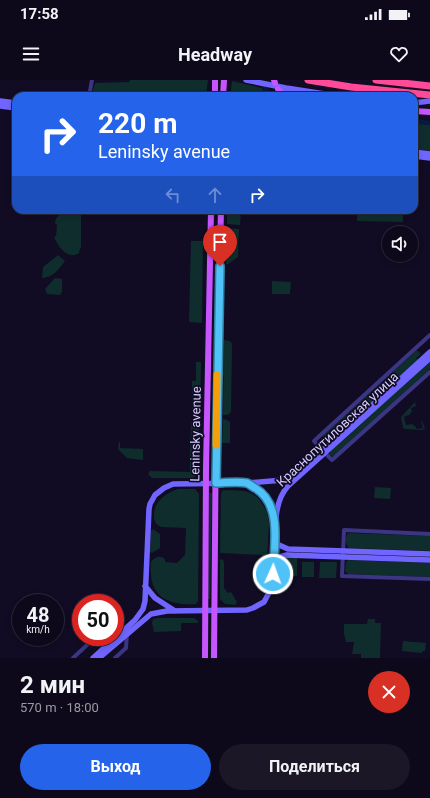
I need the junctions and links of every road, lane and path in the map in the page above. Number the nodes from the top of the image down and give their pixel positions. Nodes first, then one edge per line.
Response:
1 (92, 80) edge
2 (215, 80) edge
3 (224, 80) edge
4 (246, 80) edge
5 (308, 80) edge
6 (376, 80) edge
7 (278, 83) edge
8 (430, 86) edge
9 (90, 92) edge
10 (215, 92) edge
11 (223, 92) edge
12 (285, 92) edge
13 (312, 92) edge
14 (399, 92) edge
15 (418, 94) edge
16 (430, 95) edge
17 (0, 101) edge
18 (430, 101) edge
19 (12, 102) edge
20 (418, 102) edge
21 (0, 106) edge
22 (12, 108) edge
23 (418, 111) edge
24 (430, 112) edge
25 (418, 152) edge
26 (430, 154) edge
27 (418, 156) edge
28 (430, 158) edge
29 (211, 214) edge
30 (221, 214) edge
31 (430, 335) edge
32 (430, 352) edge
33 (430, 358) edge
34 (430, 372) edge
35 (323, 452) junction
36 (205, 483) junction
37 (216, 483) junction
38 (248, 483) junction
39 (275, 524) junction
40 (430, 534) edge
41 (274, 540) junction
42 (343, 554) junction
43 (430, 554) edge
44 (430, 560) edge
45 (273, 568) junction
46 (430, 579) edge
47 (146, 586) junction
48 (175, 611) junction
49 (205, 611) junction
50 (215, 611) junction
51 (127, 634) junction
52 (87, 646) dead end
53 (73, 658) edge
54 (93, 658) edge
55 (99, 658) edge
56 (114, 658) edge
57 (205, 658) edge
58 (214, 658) edge

1 - 9 street
2 - 10 main road
3 - 11 main road
4 - 13 main road
5 - 14 highway
6 - 8 highway
7 - 12 main road
15 - 16 highway
17 - 19 main road
18 - 20 main road
21 - 22 main road
23 - 24 main road
25 - 26 main road
27 - 28 main road
29 - 36 main road, Leninsky avenue
30 - 37 main road, Leninsky avenue
31 - 35 street
32 - 35 main road, Краснопутиловская улица
33 - 35 main road, Краснопутиловская улица
34 - 35 street
35 - 38 main road, Краснопутиловская улица
35 - 39 main road, Краснопутиловская улица
36 - 37 main road, Краснопутиловская улица
36 - 47 main road, Краснопутиловская улица
36 - 49 main road, Leninsky avenue
37 - 38 main road, Краснопутиловская улица
37 - 50 main road, Leninsky avenue
38 - 39 main road
39 - 41 main road
40 - 42 street
41 - 42 main road
41 - 45 main road
42 - 43 main road
42 - 44 main road
42 - 45 main road
42 - 46 street
45 - 50 main road
47 - 48 main road
47 - 54 main road
48 - 49 main road
48 - 51 main road
49 - 50 main road
49 - 57 main road, Leninsky avenue
50 - 58 main road, Leninsky avenue
51 - 55 main road
51 - 56 street
52 - 53 street

